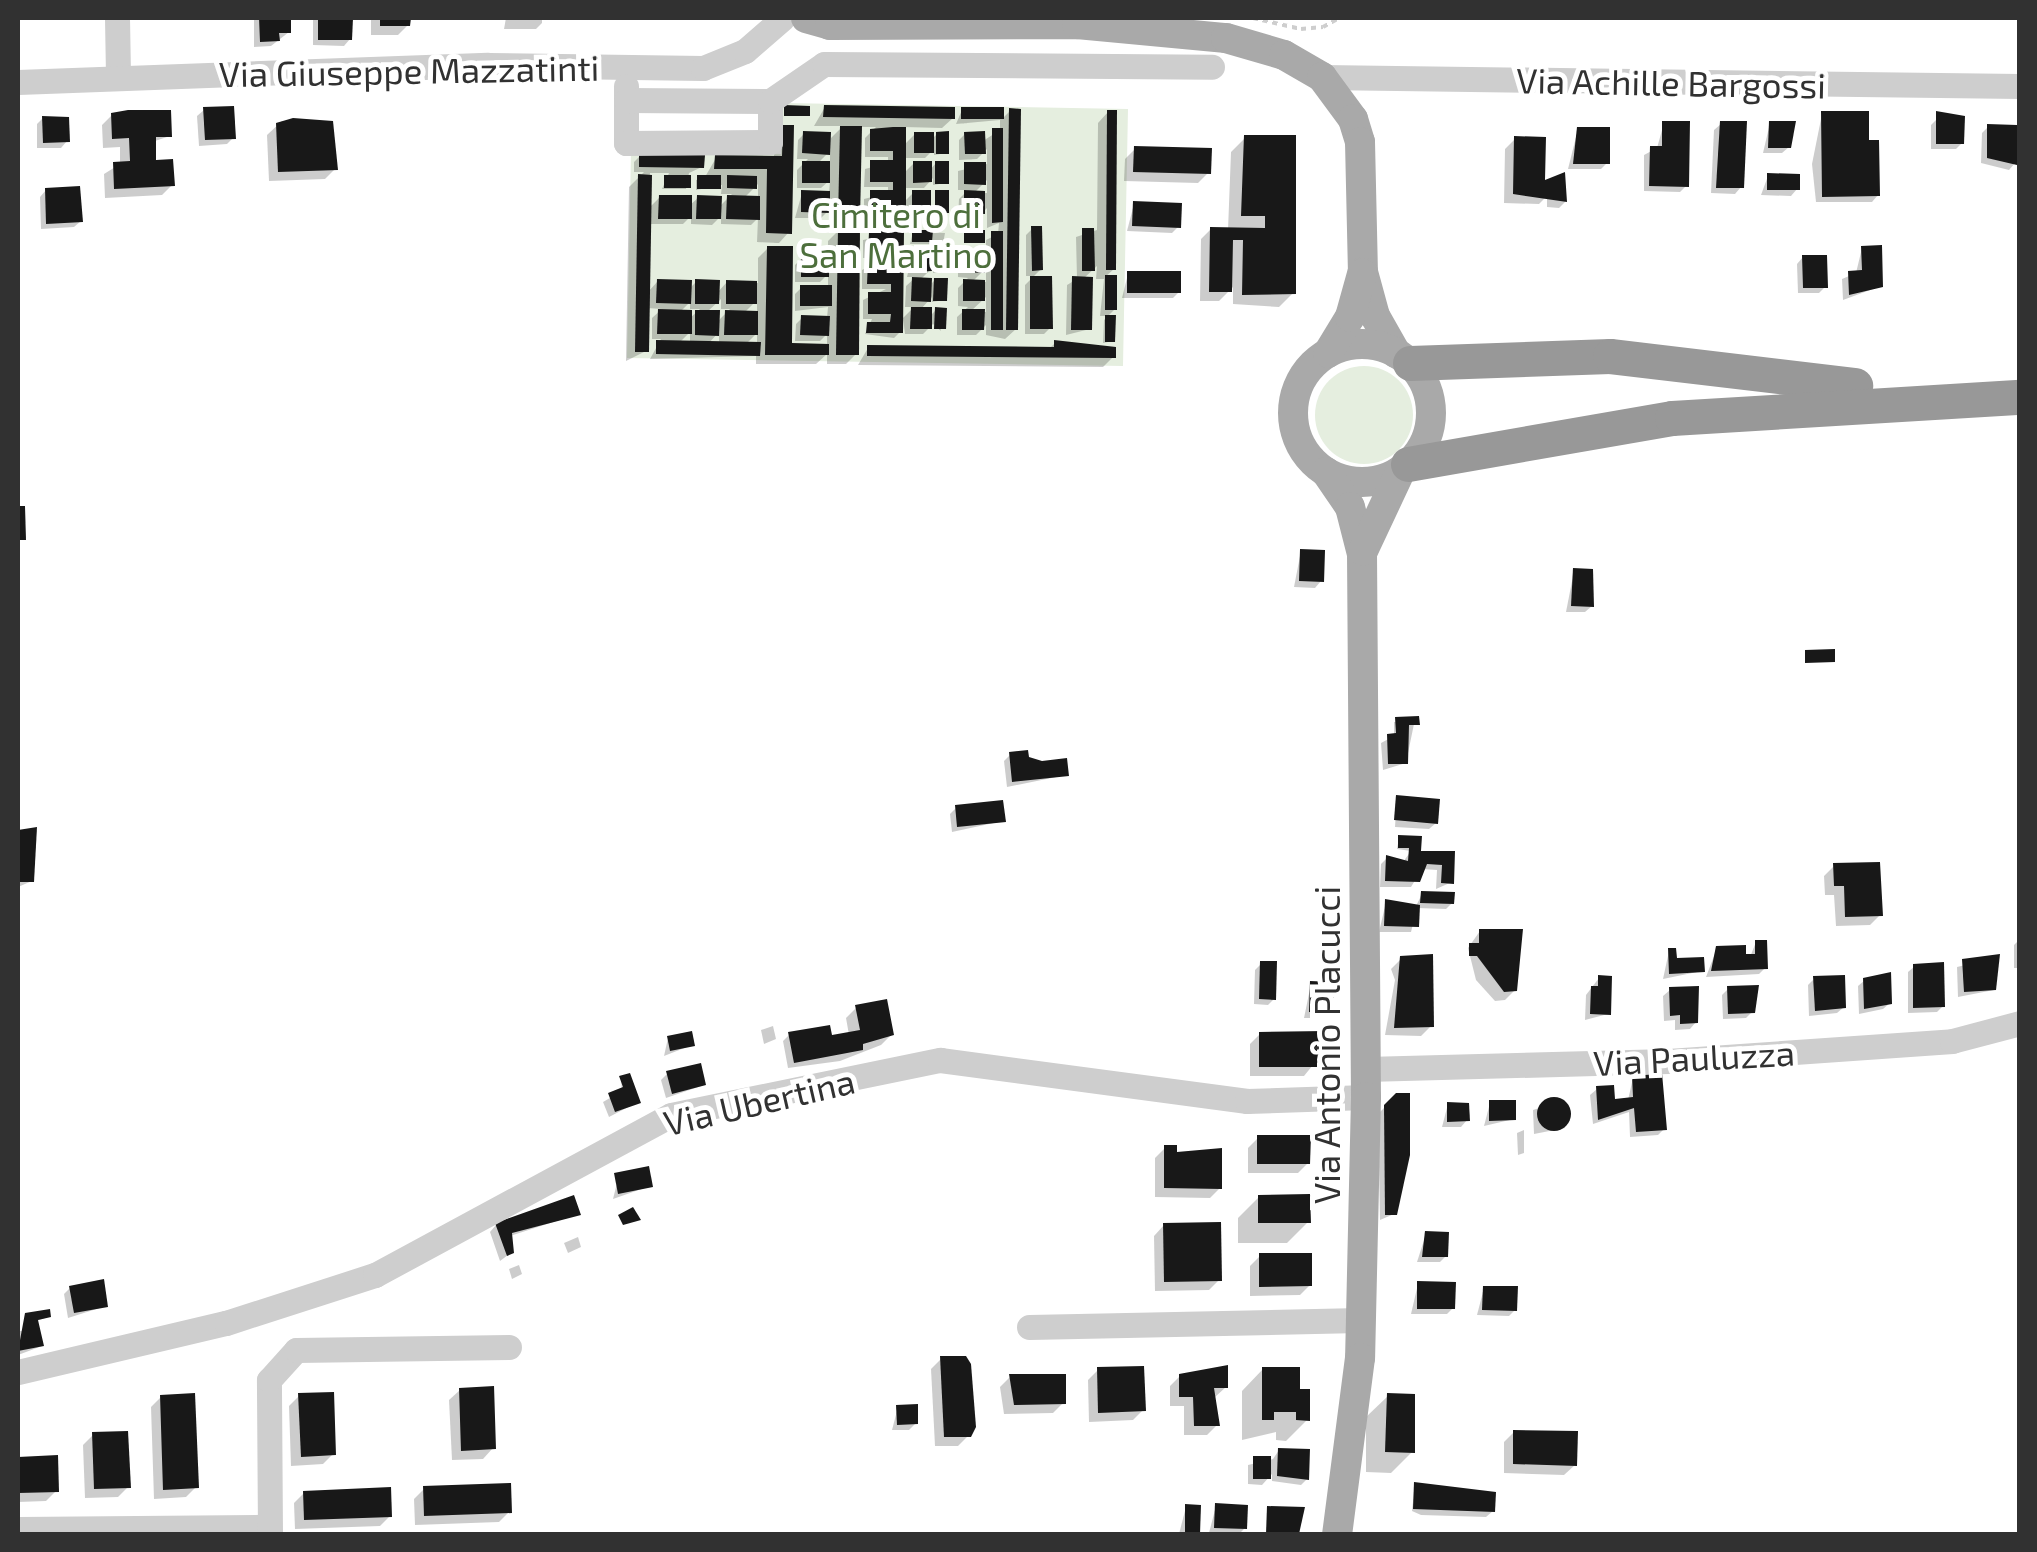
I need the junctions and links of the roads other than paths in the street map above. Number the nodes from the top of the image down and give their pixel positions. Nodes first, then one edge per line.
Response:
1 (118, 18) edge
2 (783, 18) edge
3 (806, 18) edge
4 (1077, 21) edge
5 (975, 22) edge
6 (957, 65) junction
7 (1076, 66) junction
8 (637, 67) junction
9 (1212, 67) dead end
10 (1322, 77) junction
11 (118, 78) junction
12 (18, 82) edge
13 (2020, 86) edge
14 (638, 100) junction
15 (770, 102) junction
16 (1363, 272) junction
17 (1328, 353) junction
18 (1403, 358) junction
19 (2005, 396) edge
20 (1404, 467) junction
21 (1326, 472) junction
22 (1362, 554) junction
23 (2020, 1023) edge
24 (1366, 1083) junction
25 (1360, 1320) junction
26 (1029, 1327) dead end
27 (509, 1347) dead end
28 (18, 1372) edge
29 (18, 1529) edge
30 (270, 1531) edge
31 (1337, 1534) edge

1 - 11 street
2 - 8 street, Via Giuseppe Mazzatinti
3 - 5 main road, Via Antonio Placucci
4 - 5 main road, Via Antonio Placucci
4 - 7 street
4 - 10 main road, Via Antonio Placucci
5 - 6 street
6 - 7 street
6 - 15 street
7 - 9 street
8 - 11 street, Via Giuseppe Mazzatinti
8 - 14 street
10 - 13 street, Via Achille Bargossi
10 - 16 main road, Via Antonio Placucci
11 - 12 street, Via Giuseppe Mazzatinti
14 - 15 street
14 - 15 street
16 - 17 main road, Via Antonio Placucci
16 - 18 main road, Via Antonio Placucci
17 - 18 main road
17 - 21 main road, Via Antonio Placucci
18 - 19 highway
18 - 20 main road, Via Antonio Placucci
19 - 20 highway
20 - 21 main road
20 - 22 main road, Via Antonio Placucci
21 - 22 main road, Via Antonio Placucci
22 - 24 main road, Via Antonio Placucci
23 - 24 street, Via Pauluzza
24 - 25 main road, Via Antonio Placucci
24 - 28 street, Via Ubertina
25 - 26 street
25 - 31 main road, Via Antonio Placucci
27 - 30 street
29 - 30 street

